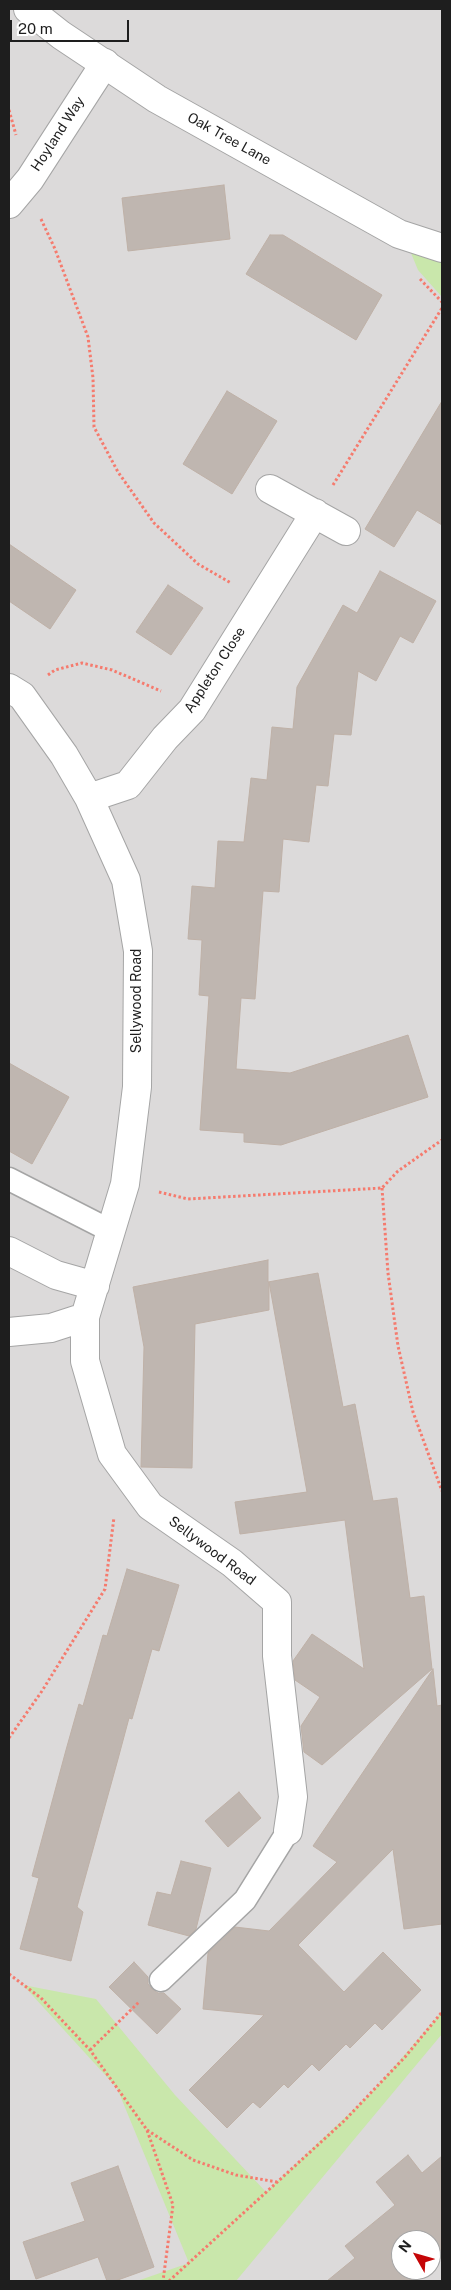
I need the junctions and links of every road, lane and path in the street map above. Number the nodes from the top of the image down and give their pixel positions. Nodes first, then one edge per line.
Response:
1 (28, 9) edge
2 (105, 62) junction
3 (30, 179) junction
4 (9, 204) edge
5 (442, 248) edge
6 (442, 308) edge
7 (270, 489) dead end
8 (315, 513) junction
9 (346, 532) dead end
10 (260, 599) junction
11 (16, 692) edge
12 (192, 710) junction
13 (89, 798) junction
14 (442, 1140) edge
15 (9, 1179) edge
16 (125, 1184) junction
17 (382, 1188) junction
18 (111, 1230) junction
19 (9, 1251) edge
20 (95, 1286) junction
21 (86, 1317) junction
22 (9, 1332) edge
23 (442, 1491) edge
24 (114, 1514) dead end
25 (9, 1738) edge
26 (288, 1830) joint
27 (9, 1974) edge
28 (161, 1980) joint
29 (442, 2012) edge
30 (90, 2050) junction
31 (147, 2130) junction
32 (277, 2182) junction
33 (163, 2281) edge
34 (169, 2281) edge

1 - 2 street, Oak Tree Lane
2 - 3 street, Hoyland Way
2 - 5 street, Oak Tree Lane
3 - 4 street, Hoyland Way
3 - 10 path
6 - 8 path
7 - 8 street
8 - 9 street
8 - 10 street, Appleton Close
10 - 12 street, Appleton Close
11 - 12 path
11 - 13 street, Sellywood Road
12 - 13 street, Appleton Close
13 - 16 street, Sellywood Road
14 - 17 path
15 - 18 lane
16 - 17 path
16 - 18 street, Sellywood Road
17 - 23 path
18 - 20 street, Sellywood Road
19 - 20 street
20 - 21 street, Sellywood Road
21 - 22 street
21 - 26 street, Sellywood Road
24 - 25 path
26 - 28 lane
27 - 30 path
28 - 30 path
29 - 32 path
30 - 31 path
31 - 32 path
31 - 33 path
32 - 34 path

